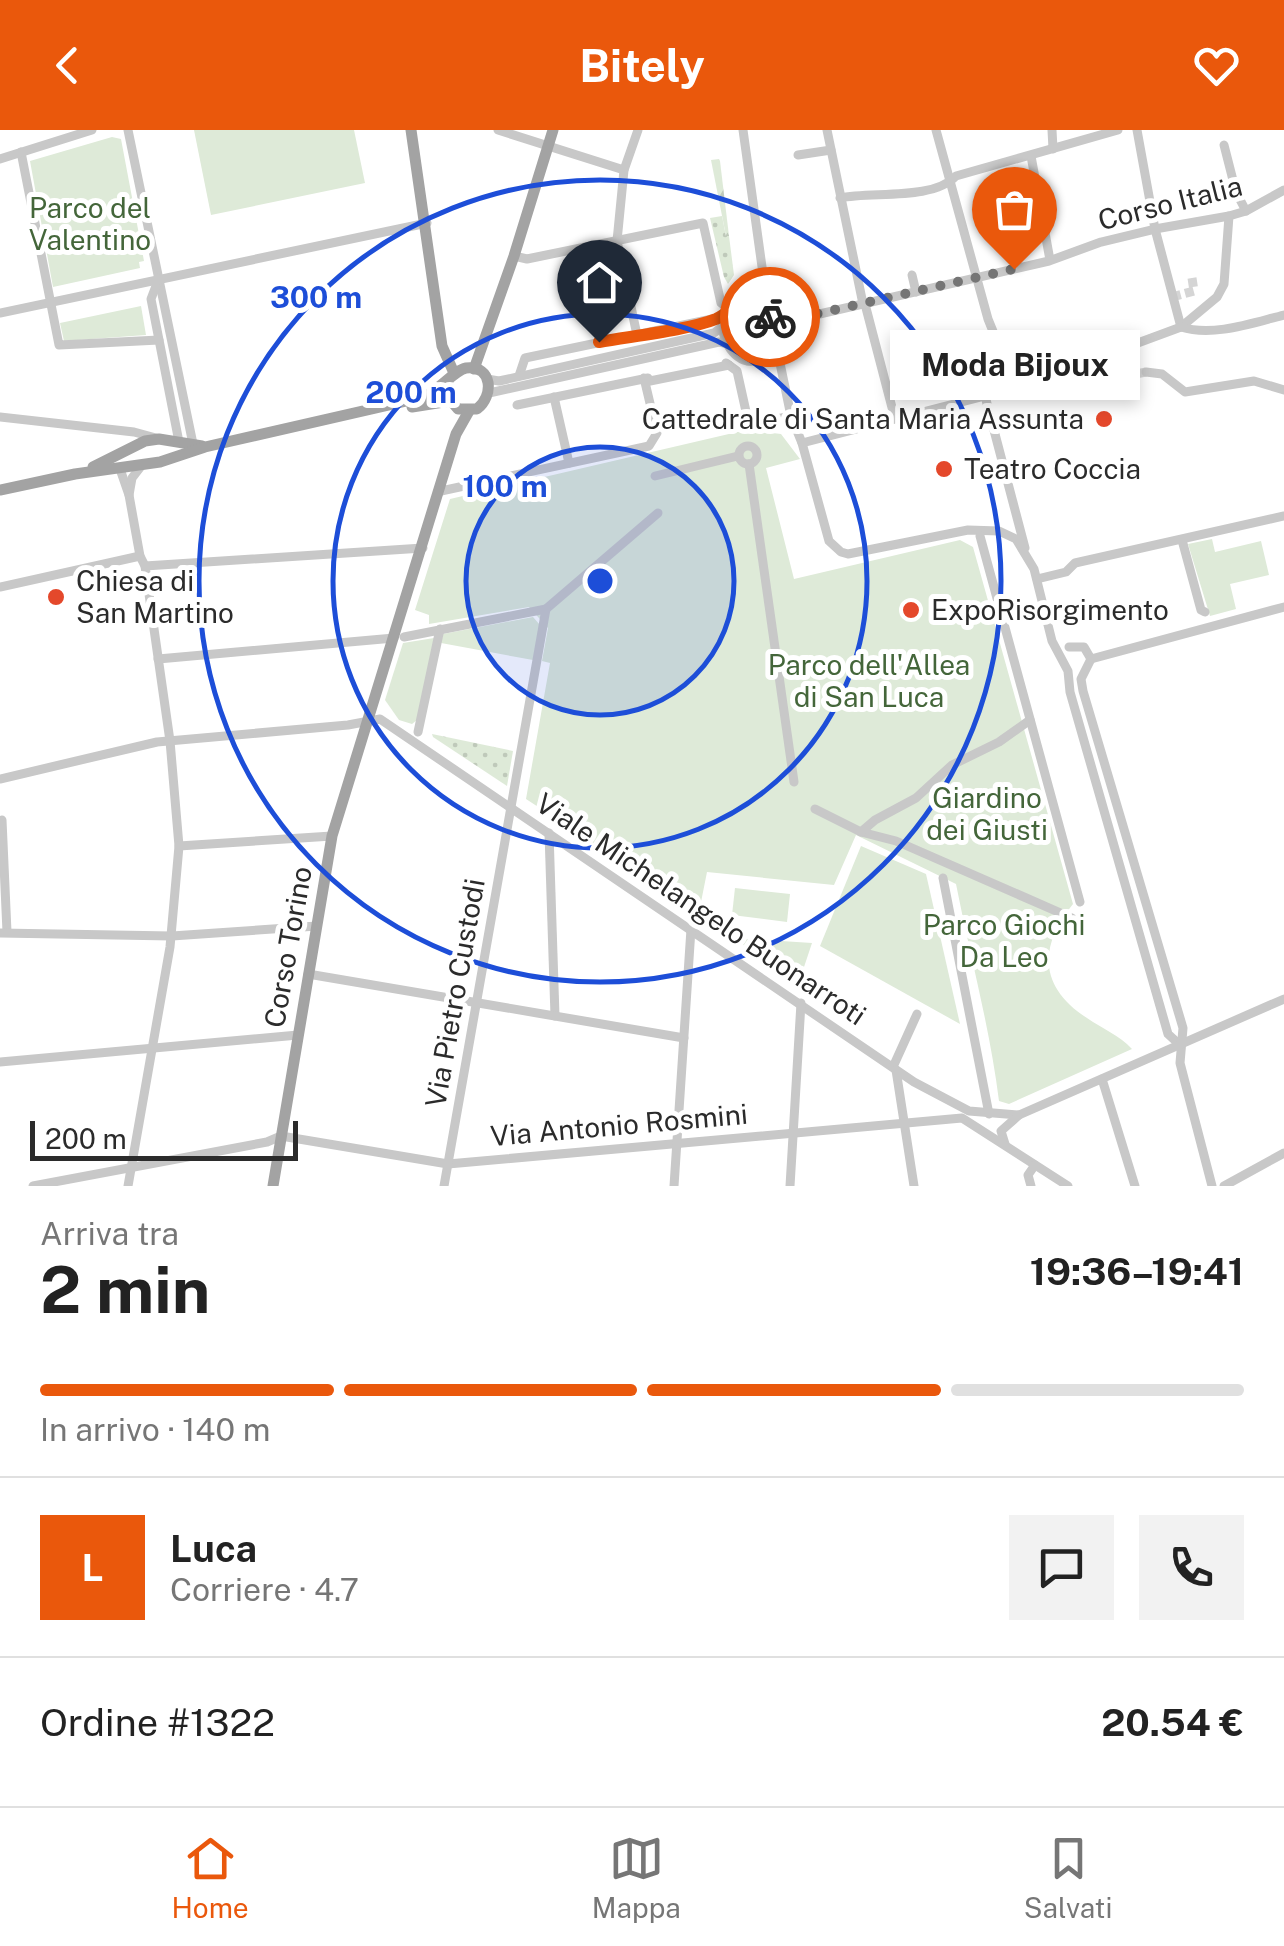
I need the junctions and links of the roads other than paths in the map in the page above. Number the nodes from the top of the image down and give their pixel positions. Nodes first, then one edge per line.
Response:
1 (92, 130) edge
2 (128, 130) edge
3 (411, 130) edge
4 (498, 130) edge
5 (553, 130) edge
6 (638, 130) edge
7 (744, 130) edge
8 (827, 130) edge
9 (936, 130) edge
10 (1052, 130) edge
11 (1118, 130) edge
12 (1137, 130) edge
13 (1224, 145) dead end
14 (548, 146) junction
15 (1053, 149) junction
16 (831, 150) junction
17 (21, 152) junction
18 (798, 155) dead end
19 (1031, 156) junction
20 (0, 158) edge
21 (624, 170) junction
22 (950, 182) junction
23 (1284, 190) edge
24 (840, 198) junction
25 (1246, 212) junction
26 (1229, 216) junction
27 (427, 222) junction
28 (1155, 229) junction
29 (617, 241) junction
30 (514, 256) junction
31 (1050, 260) junction
32 (912, 275) dead end
33 (159, 278) junction
34 (978, 278) junction
35 (916, 292) junction
36 (50, 302) junction
37 (864, 304) junction
38 (731, 306) junction
39 (0, 313) edge
40 (1284, 315) edge
41 (1179, 322) junction
42 (772, 324) junction
43 (723, 326) junction
44 (636, 334) junction
45 (159, 340) junction
46 (728, 344) junction
47 (779, 356) junction
48 (474, 369) junction
49 (1146, 372) tunnel mouth
50 (451, 377) junction
51 (644, 378) junction
52 (487, 379) junction
53 (520, 380) junction
54 (1016, 388) junction
55 (1284, 390) edge
56 (489, 393) junction
57 (985, 396) junction
58 (554, 397) junction
59 (532, 402) junction
60 (452, 404) junction
61 (518, 405) dead end
62 (374, 410) junction
63 (469, 411) junction
64 (791, 416) junction
65 (0, 417) edge
66 (896, 419) junction
67 (456, 434) junction
68 (159, 439) junction
69 (179, 442) junction
70 (802, 443) junction
71 (199, 446) junction
72 (126, 451) junction
73 (738, 456) junction
74 (160, 462) junction
75 (570, 463) junction
76 (749, 464) junction
77 (140, 465) junction
78 (120, 469) junction
79 (75, 474) junction
80 (655, 476) dead end
81 (0, 490) edge
82 (441, 490) junction
83 (129, 495) junction
84 (658, 513) dead end
85 (1281, 517) edge
86 (1284, 530) edge
87 (980, 536) dead end
88 (1182, 540) junction
89 (422, 548) junction
90 (1025, 550) junction
91 (143, 561) junction
92 (1036, 579) junction
93 (0, 587) edge
94 (1284, 607) edge
95 (546, 609) junction
96 (1202, 612) dead end
97 (440, 630) junction
98 (1051, 634) junction
99 (399, 637) junction
100 (1069, 647) junction
101 (158, 659) junction
102 (1062, 659) junction
103 (1091, 659) junction
104 (1068, 671) junction
105 (1084, 672) junction
106 (1030, 716) junction
107 (366, 720) junction
108 (418, 732) dead end
109 (170, 742) junction
110 (0, 779) edge
111 (794, 782) dead end
112 (512, 808) junction
113 (815, 809) dead end
114 (2, 820) edge
115 (861, 832) junction
116 (548, 833) junction
117 (332, 836) junction
118 (179, 846) junction
119 (943, 878) dead end
120 (1080, 902) dead end
121 (1072, 918) dead end
122 (316, 926) junction
123 (691, 928) junction
124 (4, 933) edge
125 (172, 936) junction
126 (308, 974) junction
127 (1284, 999) edge
128 (476, 1003) junction
129 (800, 1003) junction
130 (1176, 1006) junction
131 (1161, 1010) junction
132 (918, 1014) dead end
133 (555, 1016) junction
134 (298, 1035) junction
135 (684, 1038) junction
136 (1180, 1046) junction
137 (152, 1047) junction
138 (0, 1062) edge
139 (894, 1068) junction
140 (1102, 1079) junction
141 (989, 1114) junction
142 (1019, 1115) junction
143 (904, 1121) junction
144 (794, 1131) junction
145 (281, 1136) junction
146 (677, 1142) junction
147 (1010, 1150) junction
148 (1284, 1153) edge
149 (448, 1164) junction
150 (1035, 1164) junction
151 (131, 1166) junction
152 (1210, 1184) edge
153 (35, 1186) edge
154 (128, 1186) edge
155 (273, 1186) edge
156 (444, 1186) edge
157 (674, 1186) edge
158 (790, 1186) edge
159 (914, 1186) edge
160 (1031, 1186) edge
161 (1068, 1186) edge
162 (1135, 1186) edge
163 (1224, 1186) edge

1 - 17 street
2 - 33 street
3 - 27 main road
4 - 14 street
5 - 14 main road
6 - 21 street
7 - 38 street
8 - 16 street
9 - 22 street
10 - 15 street
11 - 15 street
12 - 28 street
13 - 25 street
14 - 21 street
14 - 30 main road
15 - 19 street
16 - 18 street
16 - 24 street
17 - 20 street
17 - 36 street
19 - 22 street
19 - 31 street
21 - 29 street
22 - 24 street
22 - 34 street
23 - 25 street, Corso Italia
24 - 37 street
25 - 26 street, Corso Italia
26 - 28 street, Corso Italia
26 - 41 street
27 - 33 street
27 - 50 main road
28 - 31 street, Corso Italia
28 - 41 street
29 - 30 street
29 - 38 street
29 - 44 street
30 - 48 main road
31 - 34 street, Corso Italia
32 - 35 street
33 - 36 street
33 - 45 street
33 - 71 street
34 - 35 street, Corso Italia
34 - 54 street
35 - 37 street, Corso Italia
36 - 39 street
36 - 45 street
37 - 42 street, Corso Italia
37 - 66 street
38 - 42 street
38 - 43 street
38 - 44 street
40 - 41 street
41 - 54 street
42 - 47 street
43 - 46 street
43 - 53 street
44 - 53 street
45 - 69 street
46 - 47 street
46 - 53 street
47 - 64 street
48 - 50 main road
48 - 52 main road
49 - 55 street
50 - 60 main road
50 - 62 main road
51 - 58 street
51 - 64 street
51 - 75 street
52 - 53 street
52 - 56 main road
53 - 56 street
53 - 59 street
54 - 57 street
56 - 63 main road
57 - 66 street
57 - 90 street
58 - 59 street
58 - 75 street
59 - 61 street
60 - 62 main road
60 - 63 main road
60 - 67 main road
62 - 71 main road
63 - 67 main road
64 - 70 street
65 - 68 street
66 - 70 street
67 - 82 main road, Corso Torino
68 - 69 main road
68 - 72 main road
68 - 74 main road
69 - 71 main road
70 - 90 street
71 - 74 main road
72 - 77 main road
72 - 78 main road
72 - 79 main road
73 - 76 street
73 - 76 street
73 - 80 street
74 - 77 main road
75 - 82 street
76 - 111 street
77 - 78 main road
77 - 83 street
78 - 79 main road
78 - 83 street
79 - 81 main road
82 - 89 main road, Corso Torino
83 - 91 street
84 - 95 street
85 - 86 street
85 - 88 street
87 - 106 street
88 - 92 street
88 - 96 street
89 - 91 street
89 - 99 main road, Corso Torino
90 - 92 street
91 - 93 street
91 - 101 street
92 - 98 street
94 - 103 street
95 - 97 street
95 - 112 street, Via Pietro Custodi
97 - 99 street
97 - 108 street
98 - 100 street
98 - 102 street
99 - 101 street
99 - 107 main road, Corso Torino
100 - 102 street
100 - 103 street
101 - 109 street
102 - 104 street
103 - 105 street
104 - 105 street
104 - 131 street
105 - 130 street
106 - 115 street
106 - 120 street
107 - 109 street
107 - 112 street, Viale Michelangelo Buonarroti
107 - 117 main road, Corso Torino
109 - 110 street
109 - 118 street
112 - 116 street, Viale Michelangelo Buonarroti
112 - 128 street, Via Pietro Custodi
113 - 115 street
114 - 124 street
115 - 121 street
116 - 123 street, Viale Michelangelo Buonarroti
116 - 133 street
117 - 118 street
117 - 122 main road, Corso Torino
118 - 125 street
119 - 141 street
122 - 125 street
122 - 126 main road, Corso Torino
123 - 129 street, Viale Michelangelo Buonarroti
123 - 135 street
124 - 125 street
125 - 137 street
126 - 128 street
126 - 134 main road, Corso Torino
127 - 136 street
128 - 133 street
128 - 149 street, Via Pietro Custodi
129 - 139 street, Viale Michelangelo Buonarroti
129 - 144 street
130 - 131 street
130 - 136 street
131 - 136 street
132 - 139 street
133 - 135 street
134 - 137 street
134 - 145 main road, Corso Torino
135 - 146 street
136 - 140 street
136 - 152 street
137 - 138 street
137 - 151 street
139 - 141 street, Viale Michelangelo Buonarroti
139 - 143 street
140 - 142 street
140 - 162 street
141 - 142 street, Viale Michelangelo Buonarroti
142 - 147 street
143 - 144 street, Via Antonio Rosmini
143 - 147 street, Via Antonio Rosmini
143 - 159 street
144 - 146 street, Via Antonio Rosmini
144 - 158 street
145 - 149 street, Via Antonio Rosmini
145 - 151 street
145 - 155 main road, Corso Torino
146 - 149 street, Via Antonio Rosmini
146 - 157 street
147 - 150 street
148 - 163 street
149 - 156 street, Via Pietro Custodi
150 - 160 street
150 - 161 street
151 - 153 street
151 - 154 street

